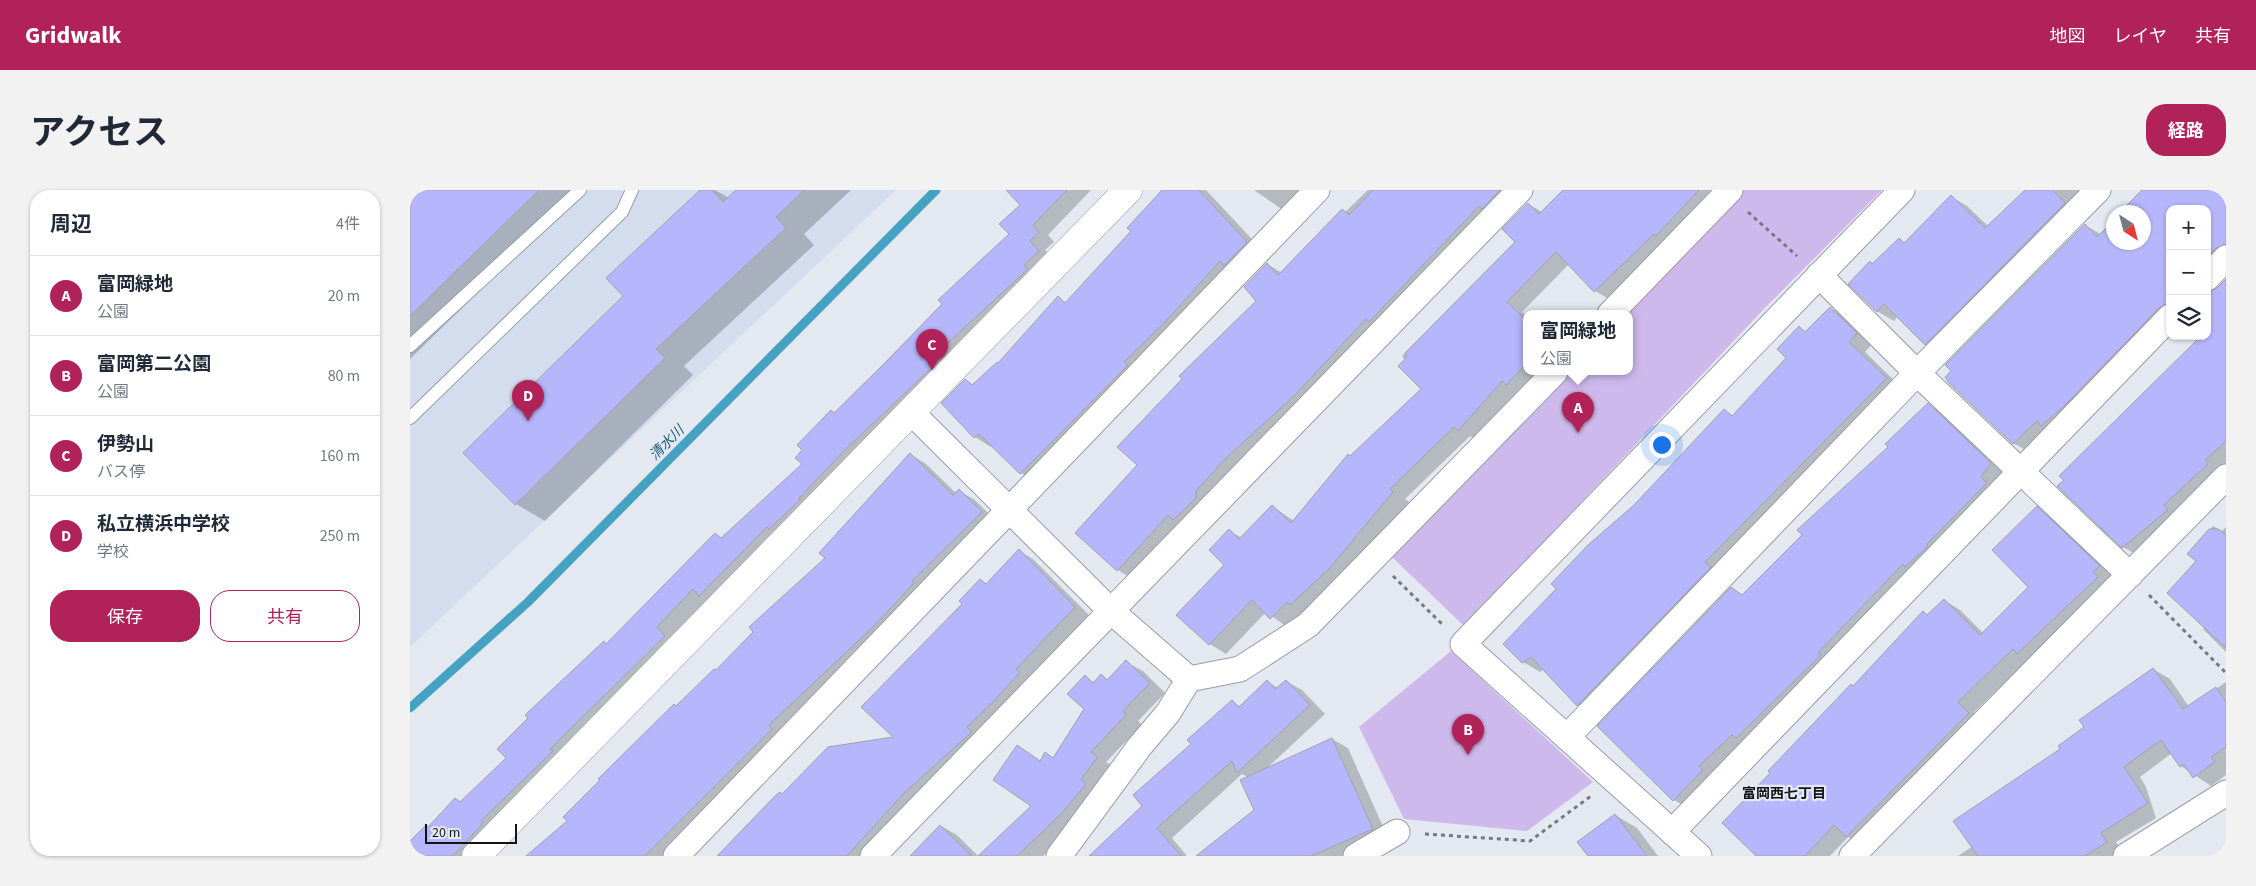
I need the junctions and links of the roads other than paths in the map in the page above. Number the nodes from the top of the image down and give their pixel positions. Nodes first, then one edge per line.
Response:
1 (580, 190) edge
2 (632, 190) edge
3 (1128, 190) edge
4 (1317, 190) edge
5 (1520, 190) edge
6 (1902, 190) edge
7 (2098, 190) edge
8 (1727, 191) edge
9 (2226, 258) edge
10 (2211, 274) edge
11 (1818, 275) junction
12 (1614, 310) edge
13 (2166, 321) edge
14 (410, 346) edge
15 (1917, 373) junction
16 (1552, 375) edge
17 (911, 412) junction
18 (410, 418) edge
19 (2021, 472) junction
20 (2226, 477) edge
21 (1009, 509) junction
22 (2130, 575) junction
23 (1111, 611) junction
24 (1189, 679) junction
25 (1567, 737) junction
26 (2226, 793) edge
27 (1397, 832) road end
28 (1672, 832) junction
29 (476, 856) edge
30 (676, 856) edge
31 (874, 856) edge
32 (1059, 856) edge
33 (1356, 856) edge
34 (1699, 856) edge
35 (1852, 856) edge
36 (2126, 856) edge

1 - 14 lane
2 - 18 lane
3 - 17 street
4 - 21 street
5 - 23 street
6 - 11 street
7 - 15 street
8 - 12 street
9 - 10 street
11 - 15 street
11 - 25 street
13 - 19 street
15 - 19 street
15 - 25 street
16 - 24 street
17 - 21 street
17 - 29 street
19 - 22 street
19 - 28 street
20 - 22 street
21 - 23 street
21 - 30 street
22 - 35 street
23 - 24 street
23 - 31 street
24 - 32 street
25 - 28 street
26 - 36 street
27 - 33 street
28 - 34 street

